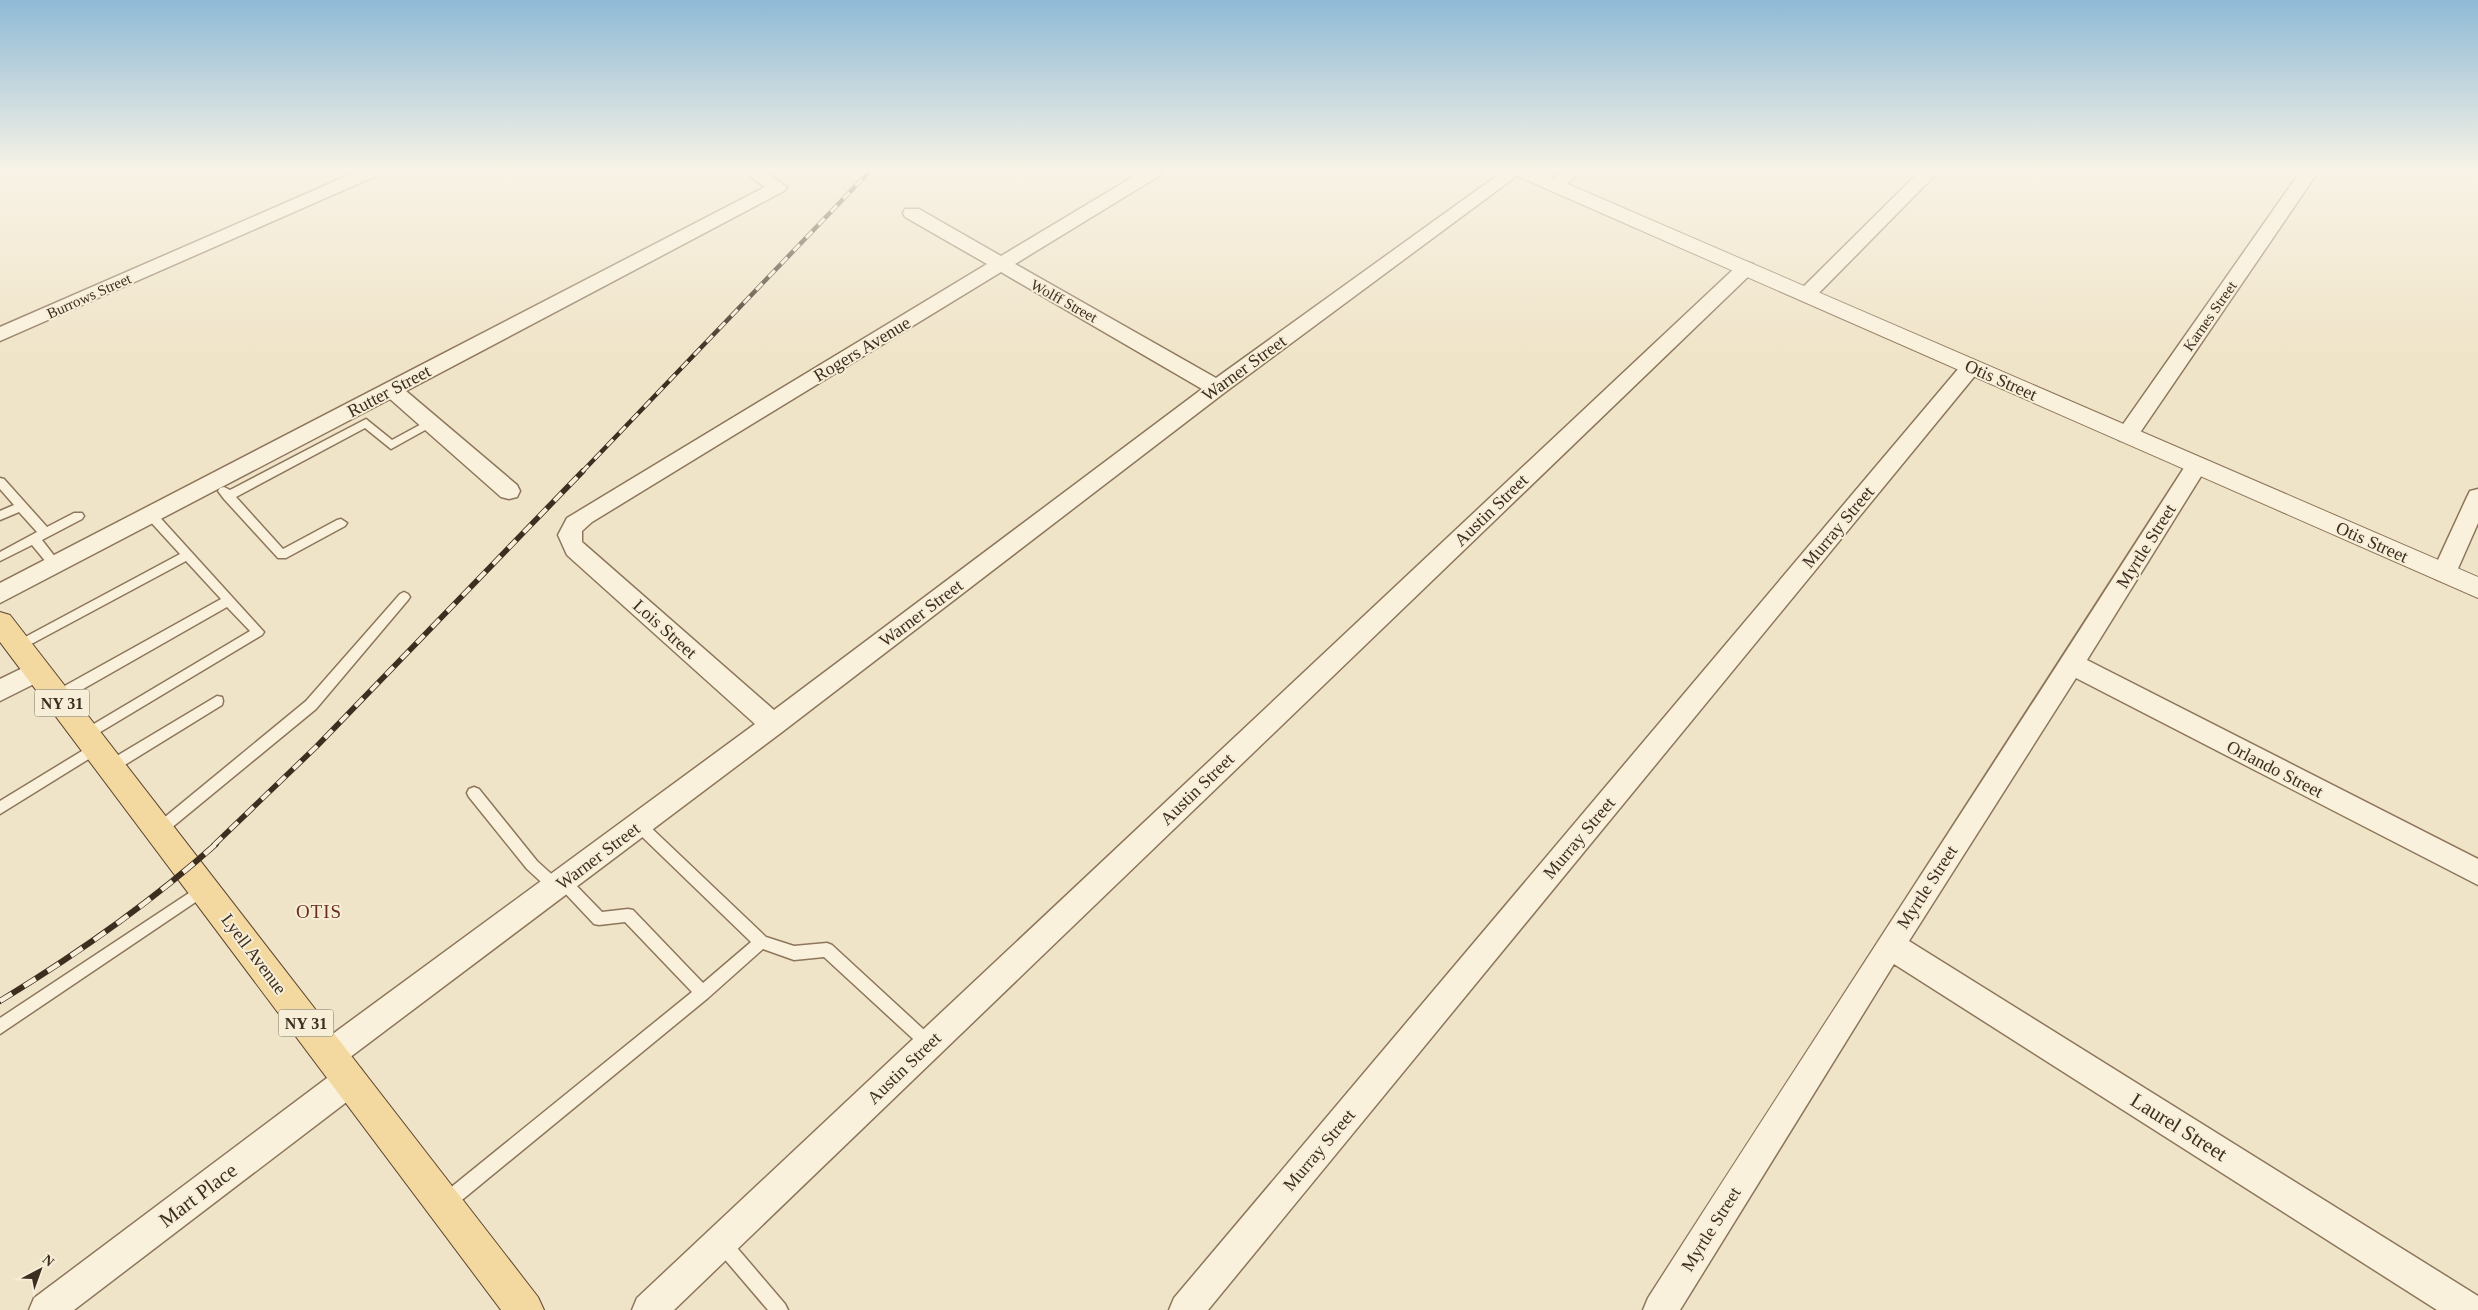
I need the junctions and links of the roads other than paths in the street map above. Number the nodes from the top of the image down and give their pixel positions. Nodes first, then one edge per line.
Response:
1 (231, 233) edge
2 (690, 233) edge
3 (944, 233) edge
4 (1053, 233) edge
5 (1429, 233) edge
6 (1665, 233) edge
7 (1868, 233) edge
8 (2267, 233) edge
9 (1000, 266) junction
10 (1746, 268) junction
11 (1806, 295) junction
12 (0, 335) edge
13 (1971, 367) junction
14 (1217, 388) junction
15 (392, 390) junction
16 (430, 424) junction
17 (2127, 435) junction
18 (310, 442) junction
19 (2197, 466) junction
20 (0, 482) edge
21 (222, 489) junction
22 (509, 491) dead end
23 (2478, 497) edge
24 (21, 506) junction
25 (151, 515) junction
26 (0, 516) edge
27 (78, 516) dead end
28 (341, 523) dead end
29 (571, 527) joint
30 (45, 533) junction
31 (34, 539) junction
32 (0, 542) edge
33 (4, 555) edge
34 (187, 555) junction
35 (55, 565) junction
36 (2444, 573) junction
37 (2478, 588) edge
38 (0, 594) edge
39 (404, 597) dead end
40 (229, 600) junction
41 (0, 622) edge
42 (18, 646) junction
43 (2072, 664) junction
44 (37, 671) junction
45 (0, 691) edge
46 (58, 697) junction
47 (217, 702) dead end
48 (773, 725) junction
49 (97, 750) junction
50 (474, 793) dead end
51 (0, 808) edge
52 (639, 825) junction
53 (159, 830) junction
54 (2478, 873) edge
55 (560, 884) junction
56 (204, 889) junction
57 (762, 942) junction
58 (1890, 945) junction
59 (702, 993) junction
60 (0, 1027) edge
61 (929, 1044) junction
62 (330, 1054) junction
63 (350, 1080) junction
64 (444, 1204) junction
65 (721, 1242) junction
66 (46, 1310) edge
67 (525, 1310) edge
68 (649, 1310) edge
69 (779, 1310) edge
70 (1186, 1310) edge
71 (1660, 1310) edge
72 (2468, 1310) edge

1 - 12 street, Burrows Street
2 - 15 street, Rutter Street
3 - 9 street, Wolff Street
4 - 9 street, Rogers Avenue
5 - 14 street, Warner Street
6 - 10 street, Otis Street
7 - 11 street
8 - 17 street, Karnes Street
9 - 14 street, Wolff Street
9 - 29 street, Rogers Avenue
10 - 11 street, Otis Street
10 - 61 street, Austin Street
11 - 13 street, Otis Street
13 - 17 street, Otis Street
13 - 70 street, Murray Street
14 - 48 street, Warner Street
15 - 16 street
15 - 18 street, Rutter Street
16 - 18 lane
16 - 22 street
17 - 19 street, Otis Street
18 - 21 street, Rutter Street
19 - 36 street, Otis Street
19 - 43 street, Myrtle Street
20 - 24 lane
21 - 25 street, Rutter Street
21 - 28 lane
23 - 36 street
24 - 26 lane
24 - 30 lane
25 - 34 lane
25 - 35 street, Rutter Street
27 - 30 lane
29 - 48 street, Lois Street
30 - 31 lane
31 - 33 lane
31 - 35 lane
32 - 33 lane
34 - 40 lane
34 - 42 lane
35 - 38 street, Rutter Street
36 - 37 street, Otis Street
39 - 53 lane
40 - 46 lane
40 - 49 lane
41 - 42 main road, Lyell Avenue / NY 31
42 - 44 main road, Lyell Avenue / NY 31
43 - 54 street, Orlando Street
43 - 58 street, Myrtle Street
44 - 45 street
44 - 46 main road, Lyell Avenue / NY 31
46 - 49 main road, Lyell Avenue / NY 31
47 - 49 lane
48 - 52 street, Warner Street
49 - 51 lane
49 - 53 main road, Lyell Avenue / NY 31
50 - 55 lane
52 - 55 street, Warner Street
52 - 57 lane
53 - 56 main road, Lyell Avenue / NY 31
55 - 59 lane
55 - 62 street, Warner Street
56 - 60 lane
56 - 62 main road, Lyell Avenue / NY 31
57 - 59 lane
57 - 61 lane
58 - 71 street, Myrtle Street
58 - 72 street, Laurel Street
59 - 64 lane
61 - 65 street, Austin Street
62 - 63 main road, Lyell Avenue / NY 31
63 - 64 main road, Lyell Avenue / NY 31
63 - 66 street, Mart Place
64 - 67 main road, Lyell Avenue / NY 31
65 - 68 street, Austin Street
65 - 69 lane

